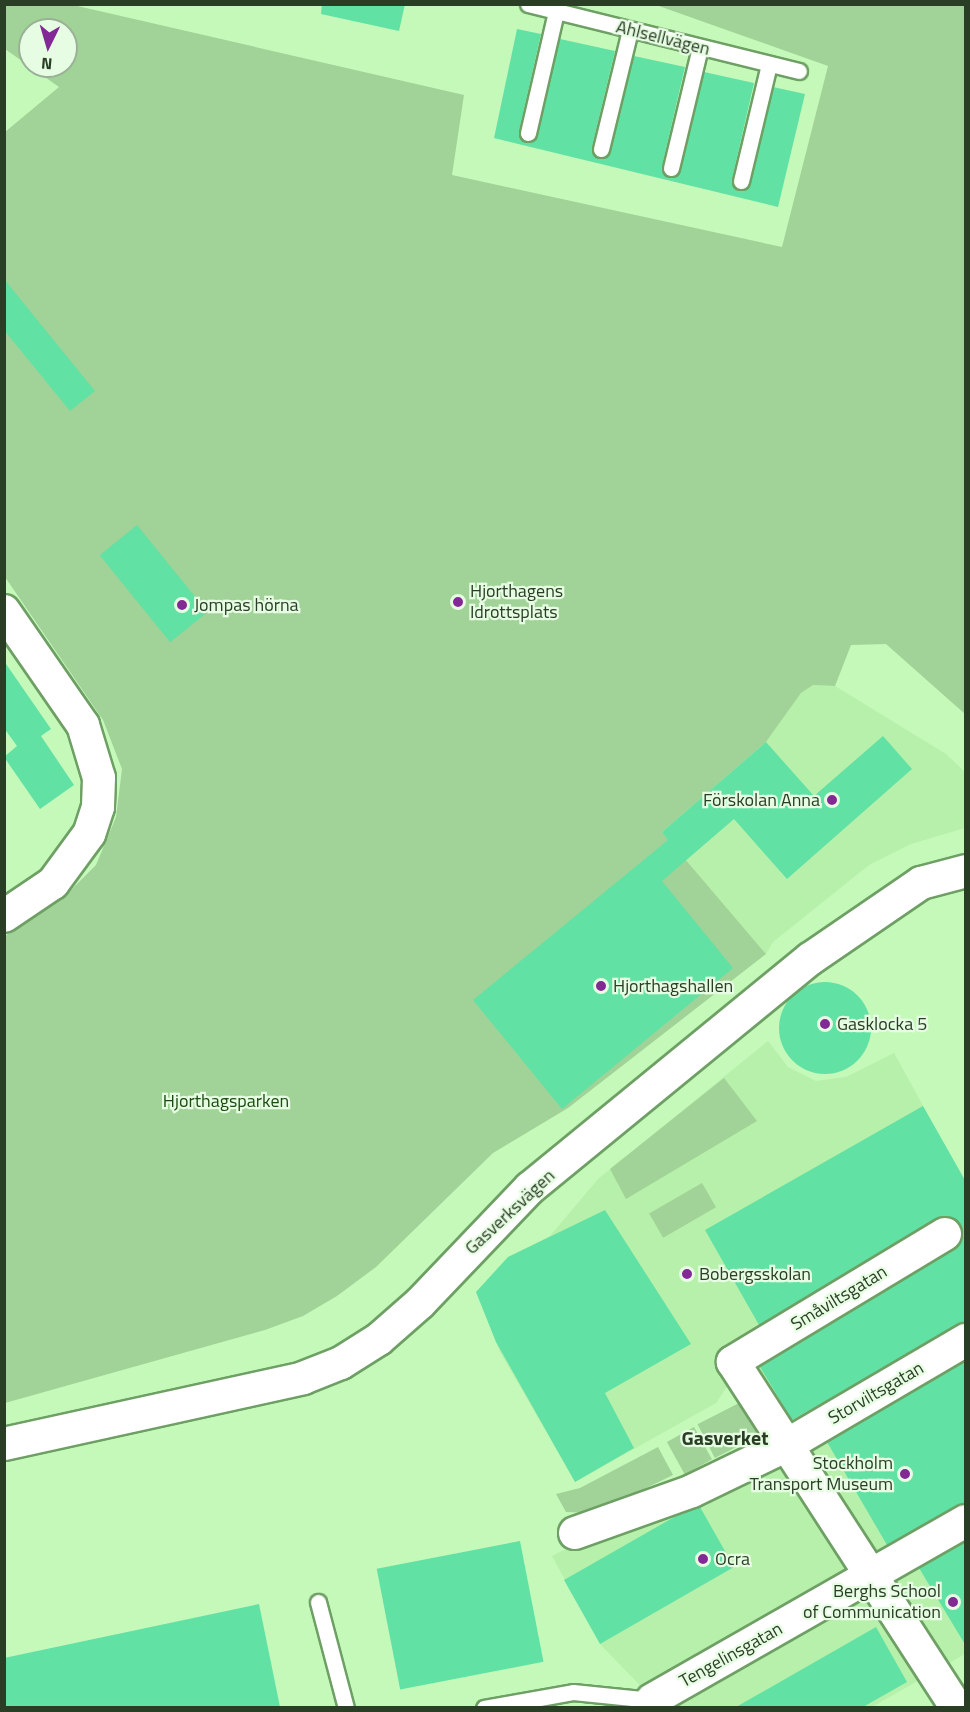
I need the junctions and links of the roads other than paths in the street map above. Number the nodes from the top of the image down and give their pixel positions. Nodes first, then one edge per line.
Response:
1 (528, 4) edge
2 (556, 12) junction
3 (630, 30) junction
4 (700, 47) junction
5 (769, 64) junction
6 (799, 71) dead end
7 (528, 133) dead end
8 (601, 149) dead end
9 (671, 168) dead end
10 (741, 181) dead end
11 (4, 611) edge
12 (966, 871) edge
13 (4, 916) edge
14 (945, 1234) dead end
15 (966, 1340) edge
16 (4, 1443) edge
17 (787, 1445) junction
18 (966, 1521) edge
19 (575, 1533) dead end
20 (873, 1575) junction
21 (318, 1602) dead end
22 (652, 1700) joint
23 (346, 1707) edge
24 (484, 1707) edge
25 (957, 1707) edge

1 - 2 lane, Ahlsellvägen
2 - 3 lane, Ahlsellvägen
2 - 7 lane
3 - 4 lane, Ahlsellvägen
3 - 8 lane
4 - 5 lane, Ahlsellvägen
4 - 9 lane
5 - 6 lane, Ahlsellvägen
5 - 10 lane
11 - 13 street
12 - 16 street, Gasverksvägen
14 - 17 street, Småviltsgatan
15 - 17 street, Storviltsgatan
17 - 19 street
17 - 20 street
18 - 20 street, Tengelinsgatan
20 - 22 street, Tengelinsgatan
20 - 25 street
21 - 23 lane
22 - 24 lane

